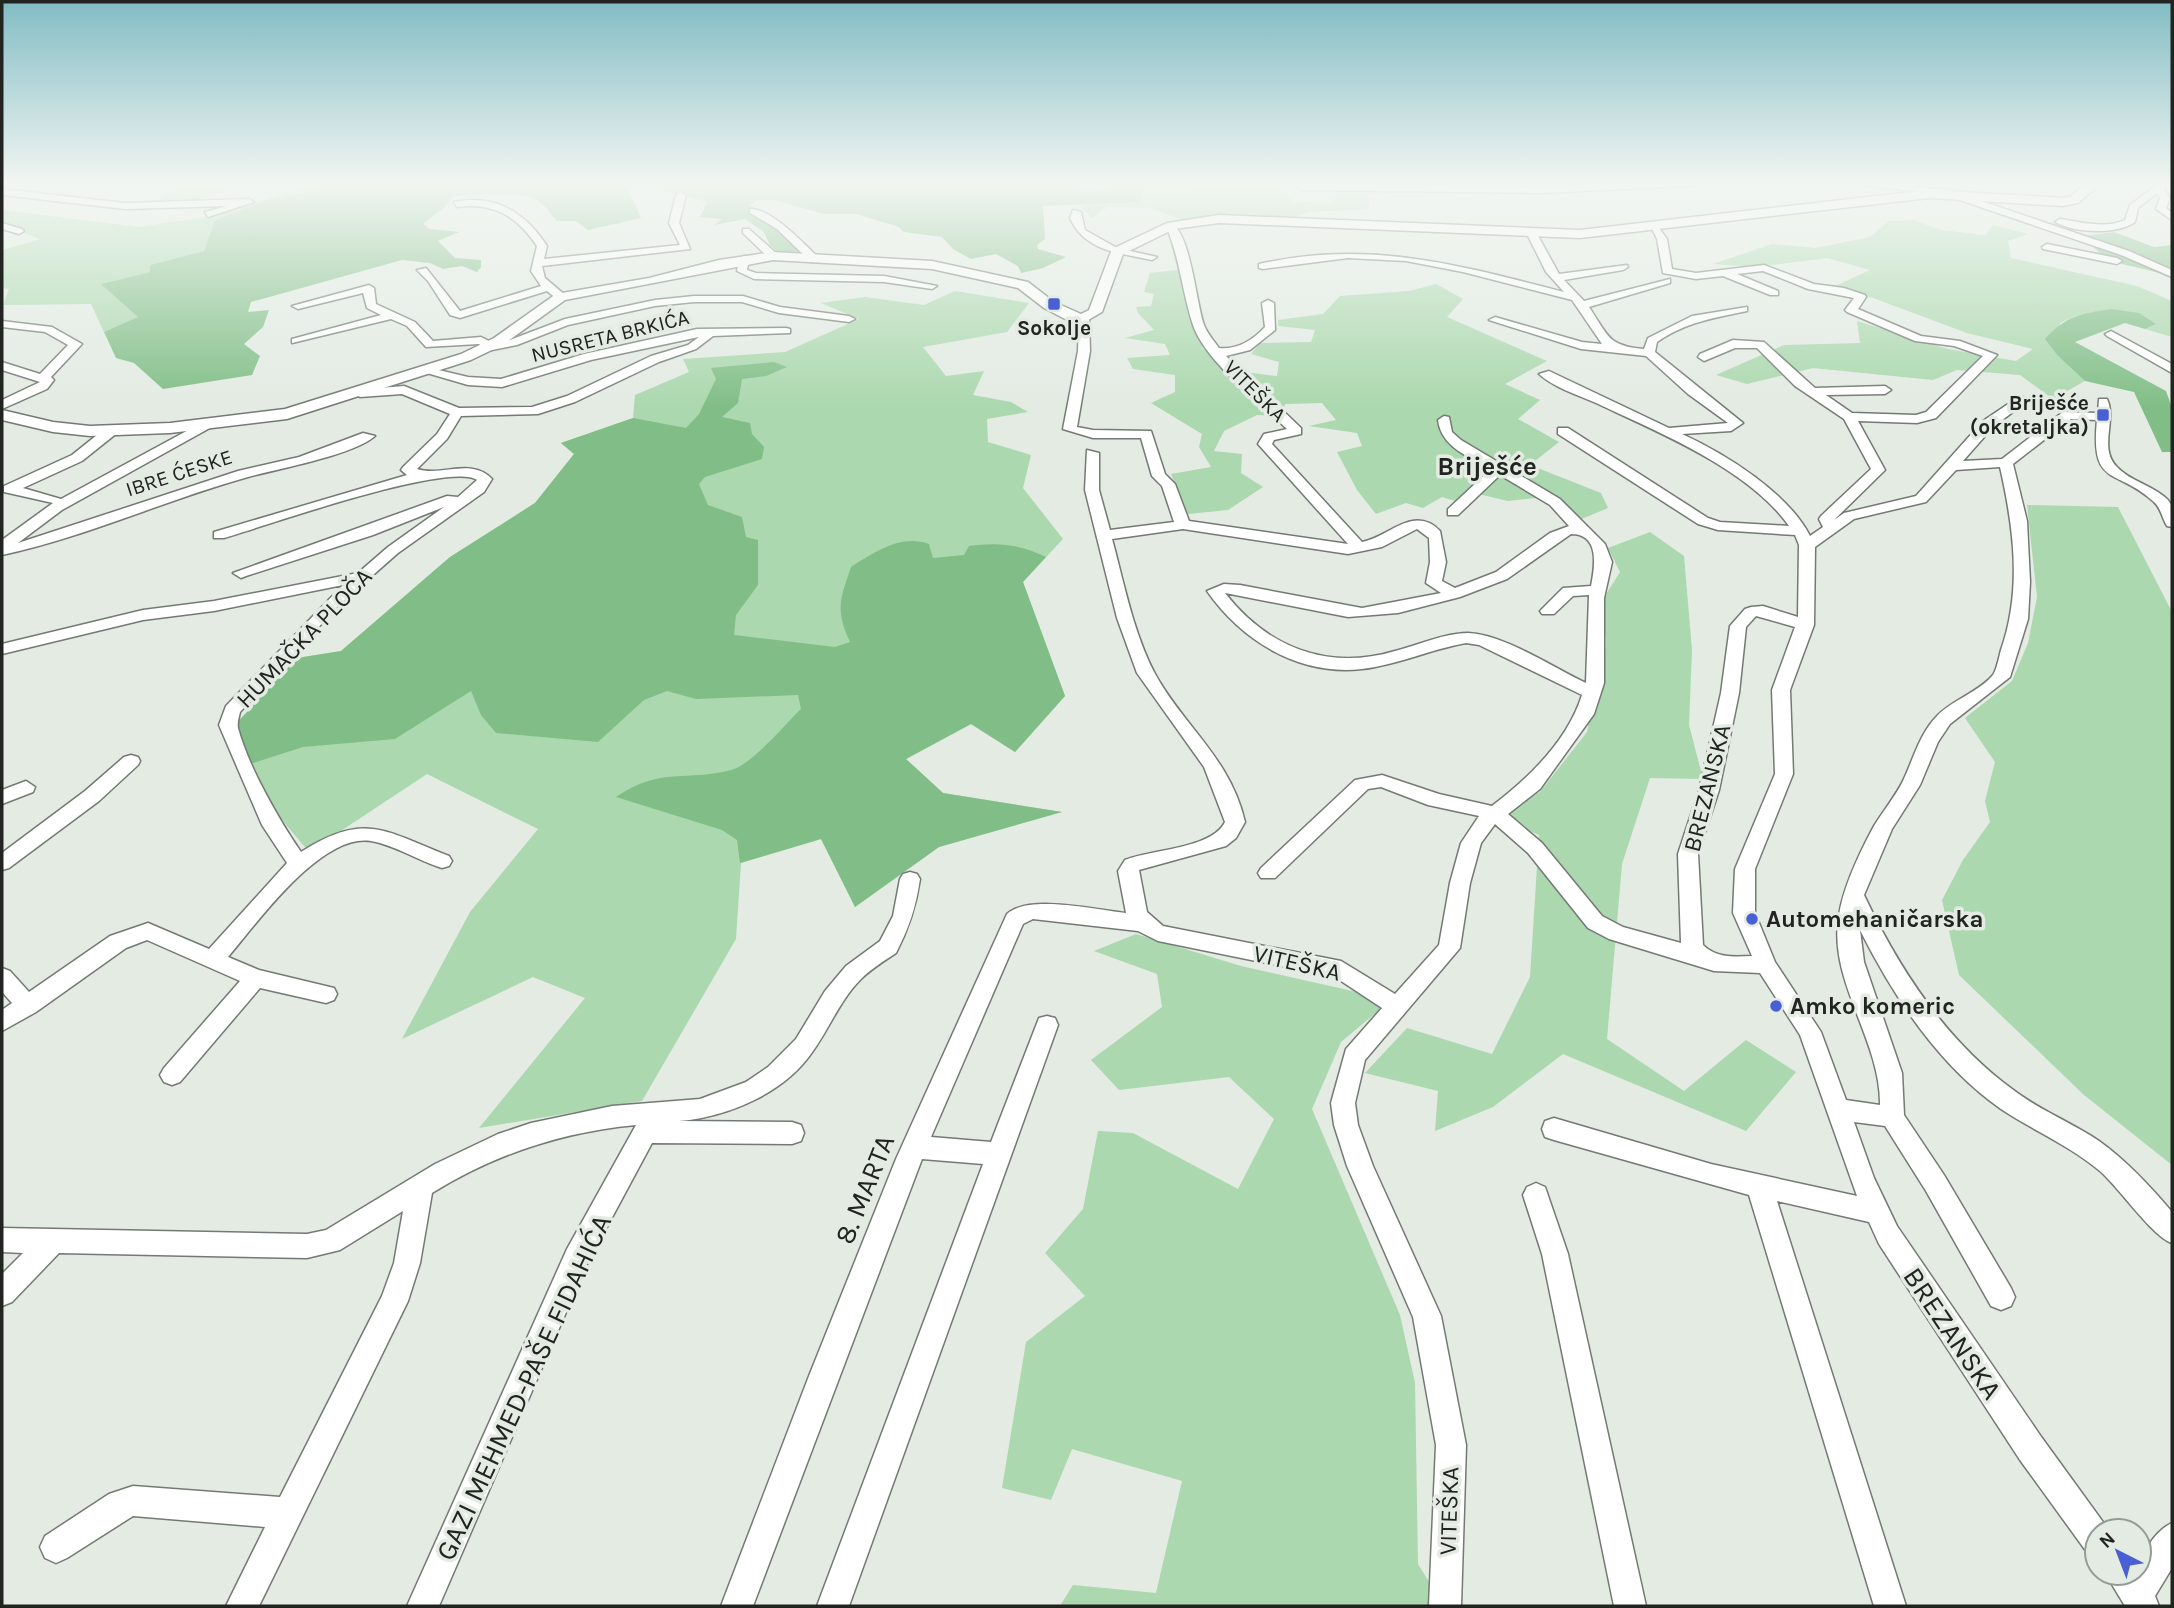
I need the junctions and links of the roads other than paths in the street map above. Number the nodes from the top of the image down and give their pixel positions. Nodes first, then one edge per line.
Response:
1 (539, 257) edge
2 (612, 257) edge
3 (763, 257) edge
4 (784, 257) edge
5 (812, 257) edge
6 (1117, 257) edge
7 (1183, 257) edge
8 (1331, 257) edge
9 (1396, 257) edge
10 (1542, 257) edge
11 (1665, 257) edge
12 (2093, 257) edge
13 (2134, 257) edge
14 (744, 259) junction
15 (815, 260) junction
16 (537, 262) junction
17 (1263, 266) dead end
18 (1623, 267) dead end
19 (422, 270) dead end
20 (1726, 273) junction
21 (2172, 274) edge
22 (1556, 278) junction
23 (1665, 281) dead end
24 (932, 286) dead end
25 (554, 292) junction
26 (1774, 293) dead end
27 (1579, 302) junction
28 (1268, 303) dead end
29 (298, 306) dead end
30 (1744, 309) dead end
31 (393, 316) junction
32 (849, 319) dead end
33 (1083, 319) junction
34 (1495, 320) dead end
35 (2, 324) edge
36 (786, 331) dead end
37 (703, 333) junction
38 (2111, 334) dead end
39 (296, 341) dead end
40 (487, 348) junction
41 (1612, 348) junction
42 (1215, 351) junction
43 (1649, 354) junction
44 (1704, 357) dead end
45 (2, 366) edge
46 (2172, 369) edge
47 (426, 371) junction
48 (1545, 374) dead end
49 (44, 377) junction
50 (1885, 390) dead end
51 (1813, 392) junction
52 (360, 393) junction
53 (2024, 399) dead end
54 (2, 405) edge
55 (457, 412) junction
56 (2, 415) edge
57 (1849, 417) junction
58 (1444, 420) dead end
59 (210, 424) junction
60 (111, 430) junction
61 (1563, 431) dead end
62 (1671, 431) junction
63 (368, 436) dead end
64 (1092, 453) dead end
65 (2006, 463) junction
66 (1952, 466) junction
67 (1498, 470) junction
68 (413, 473) junction
69 (479, 489) junction
70 (54, 499) dead end
71 (1453, 512) dead end
72 (2172, 523) edge
73 (1182, 525) junction
74 (1829, 527) junction
75 (1580, 530) junction
76 (219, 535) dead end
77 (1106, 535) junction
78 (1803, 538) junction
79 (1358, 547) junction
80 (2, 549) edge
81 (241, 573) dead end
82 (363, 576) junction
83 (1598, 590) junction
84 (1454, 594) junction
85 (1548, 611) dead end
86 (1805, 625) junction
87 (2, 649) edge
88 (1592, 693) junction
89 (131, 761) dead end
90 (26, 787) dead end
91 (2, 798) edge
92 (1495, 813) junction
93 (4, 860) edge
94 (442, 861) dead end
95 (298, 864) junction
96 (1268, 873) dead end
97 (910, 879) dead end
98 (1854, 895) junction
99 (1140, 923) junction
100 (1696, 956) junction
101 (211, 961) junction
102 (1766, 965) junction
103 (2, 977) edge
104 (255, 978) junction
105 (326, 994) dead end
106 (28, 1006) junction
107 (1396, 1006) junction
108 (2, 1021) edge
109 (1047, 1025) dead end
110 (172, 1075) dead end
111 (1838, 1109) junction
112 (1892, 1116) junction
113 (651, 1123) junction
114 (1555, 1129) dead end
115 (792, 1133) dead end
116 (914, 1147) junction
117 (999, 1154) junction
118 (1759, 1185) junction
119 (419, 1187) junction
120 (1536, 1195) dead end
121 (1876, 1212) junction
122 (2172, 1231) edge
123 (2, 1240) edge
124 (52, 1242) junction
125 (2, 1293) edge
126 (2001, 1297) dead end
127 (289, 1514) junction
128 (2083, 1521) edge
129 (2172, 1539) edge
130 (56, 1547) dead end
131 (2134, 1592) edge
132 (242, 1606) edge
133 (423, 1606) edge
134 (737, 1606) edge
135 (833, 1606) edge
136 (1445, 1606) edge
137 (1630, 1606) edge
138 (1890, 1606) edge

1 - 16 street
2 - 16 street
3 - 14 street
4 - 15 street
5 - 15 street
6 - 33 street
7 - 42 street, VITEŠKA
8 - 17 street
9 - 27 street
10 - 22 street
11 - 20 street
12 - 21 street
13 - 21 street
14 - 24 street
14 - 25 street
15 - 33 street
16 - 25 street
18 - 22 street
19 - 25 street
20 - 26 street
20 - 57 street
22 - 27 street
23 - 27 street
25 - 40 street
27 - 41 street
28 - 42 street
29 - 31 street
30 - 43 street
31 - 39 street
31 - 40 street
32 - 40 street
33 - 73 street
34 - 41 street
35 - 49 street
36 - 37 street
37 - 47 street, NUSRETA BRKIĆA
37 - 55 street, NUSRETA BRKIĆA
38 - 46 street
40 - 47 street
41 - 43 street
42 - 79 street, VITEŠKA
43 - 62 street
44 - 51 street
45 - 49 street
47 - 52 street
48 - 62 street
49 - 54 street
50 - 51 street
51 - 57 street
52 - 55 street
52 - 59 street
53 - 66 street
55 - 68 street
56 - 60 street
57 - 74 street
58 - 67 street
59 - 60 street
59 - 80 street, IBRE ĆESKE
60 - 70 street
61 - 78 street
62 - 78 street
63 - 80 street, IBRE ĆESKE
64 - 77 street
65 - 66 street
65 - 72 street
65 - 98 street
66 - 74 street
67 - 71 street
67 - 75 street
68 - 69 street
68 - 76 street
69 - 81 street, HUMAČKA PLOČA
69 - 82 street, HUMAČKA PLOČA
73 - 77 street
73 - 79 street
74 - 78 street
75 - 83 street
75 - 84 street
77 - 99 street
78 - 86 street, BREZANSKA
79 - 84 street
82 - 87 street
82 - 95 street, HUMAČKA PLOČA
83 - 85 street
83 - 88 street
84 - 88 street
86 - 100 street, BREZANSKA
86 - 102 street, BREZANSKA
88 - 92 street
89 - 93 street
90 - 91 street
92 - 96 street
92 - 100 street
92 - 107 street
94 - 95 street
95 - 101 street
97 - 113 street
98 - 112 street
98 - 122 street
99 - 107 street, VITEŠKA
99 - 116 street, 8. MARTA
100 - 102 street
101 - 104 street
101 - 106 street
102 - 111 street, BREZANSKA
103 - 106 street
104 - 105 street
104 - 110 street
106 - 108 street
107 - 136 street, VITEŠKA
109 - 117 street
111 - 112 street
111 - 121 street, BREZANSKA
112 - 126 street
113 - 115 street
113 - 119 street
113 - 133 street, GAZI MEHMED-PAŠE FIDAHIĆA
114 - 118 street
116 - 117 street
116 - 134 street, 8. MARTA
117 - 135 street
118 - 121 street
118 - 138 street
119 - 124 street
119 - 127 street
120 - 137 street
121 - 128 street, BREZANSKA
123 - 124 street
124 - 125 street
127 - 130 street
127 - 132 street
129 - 131 street

